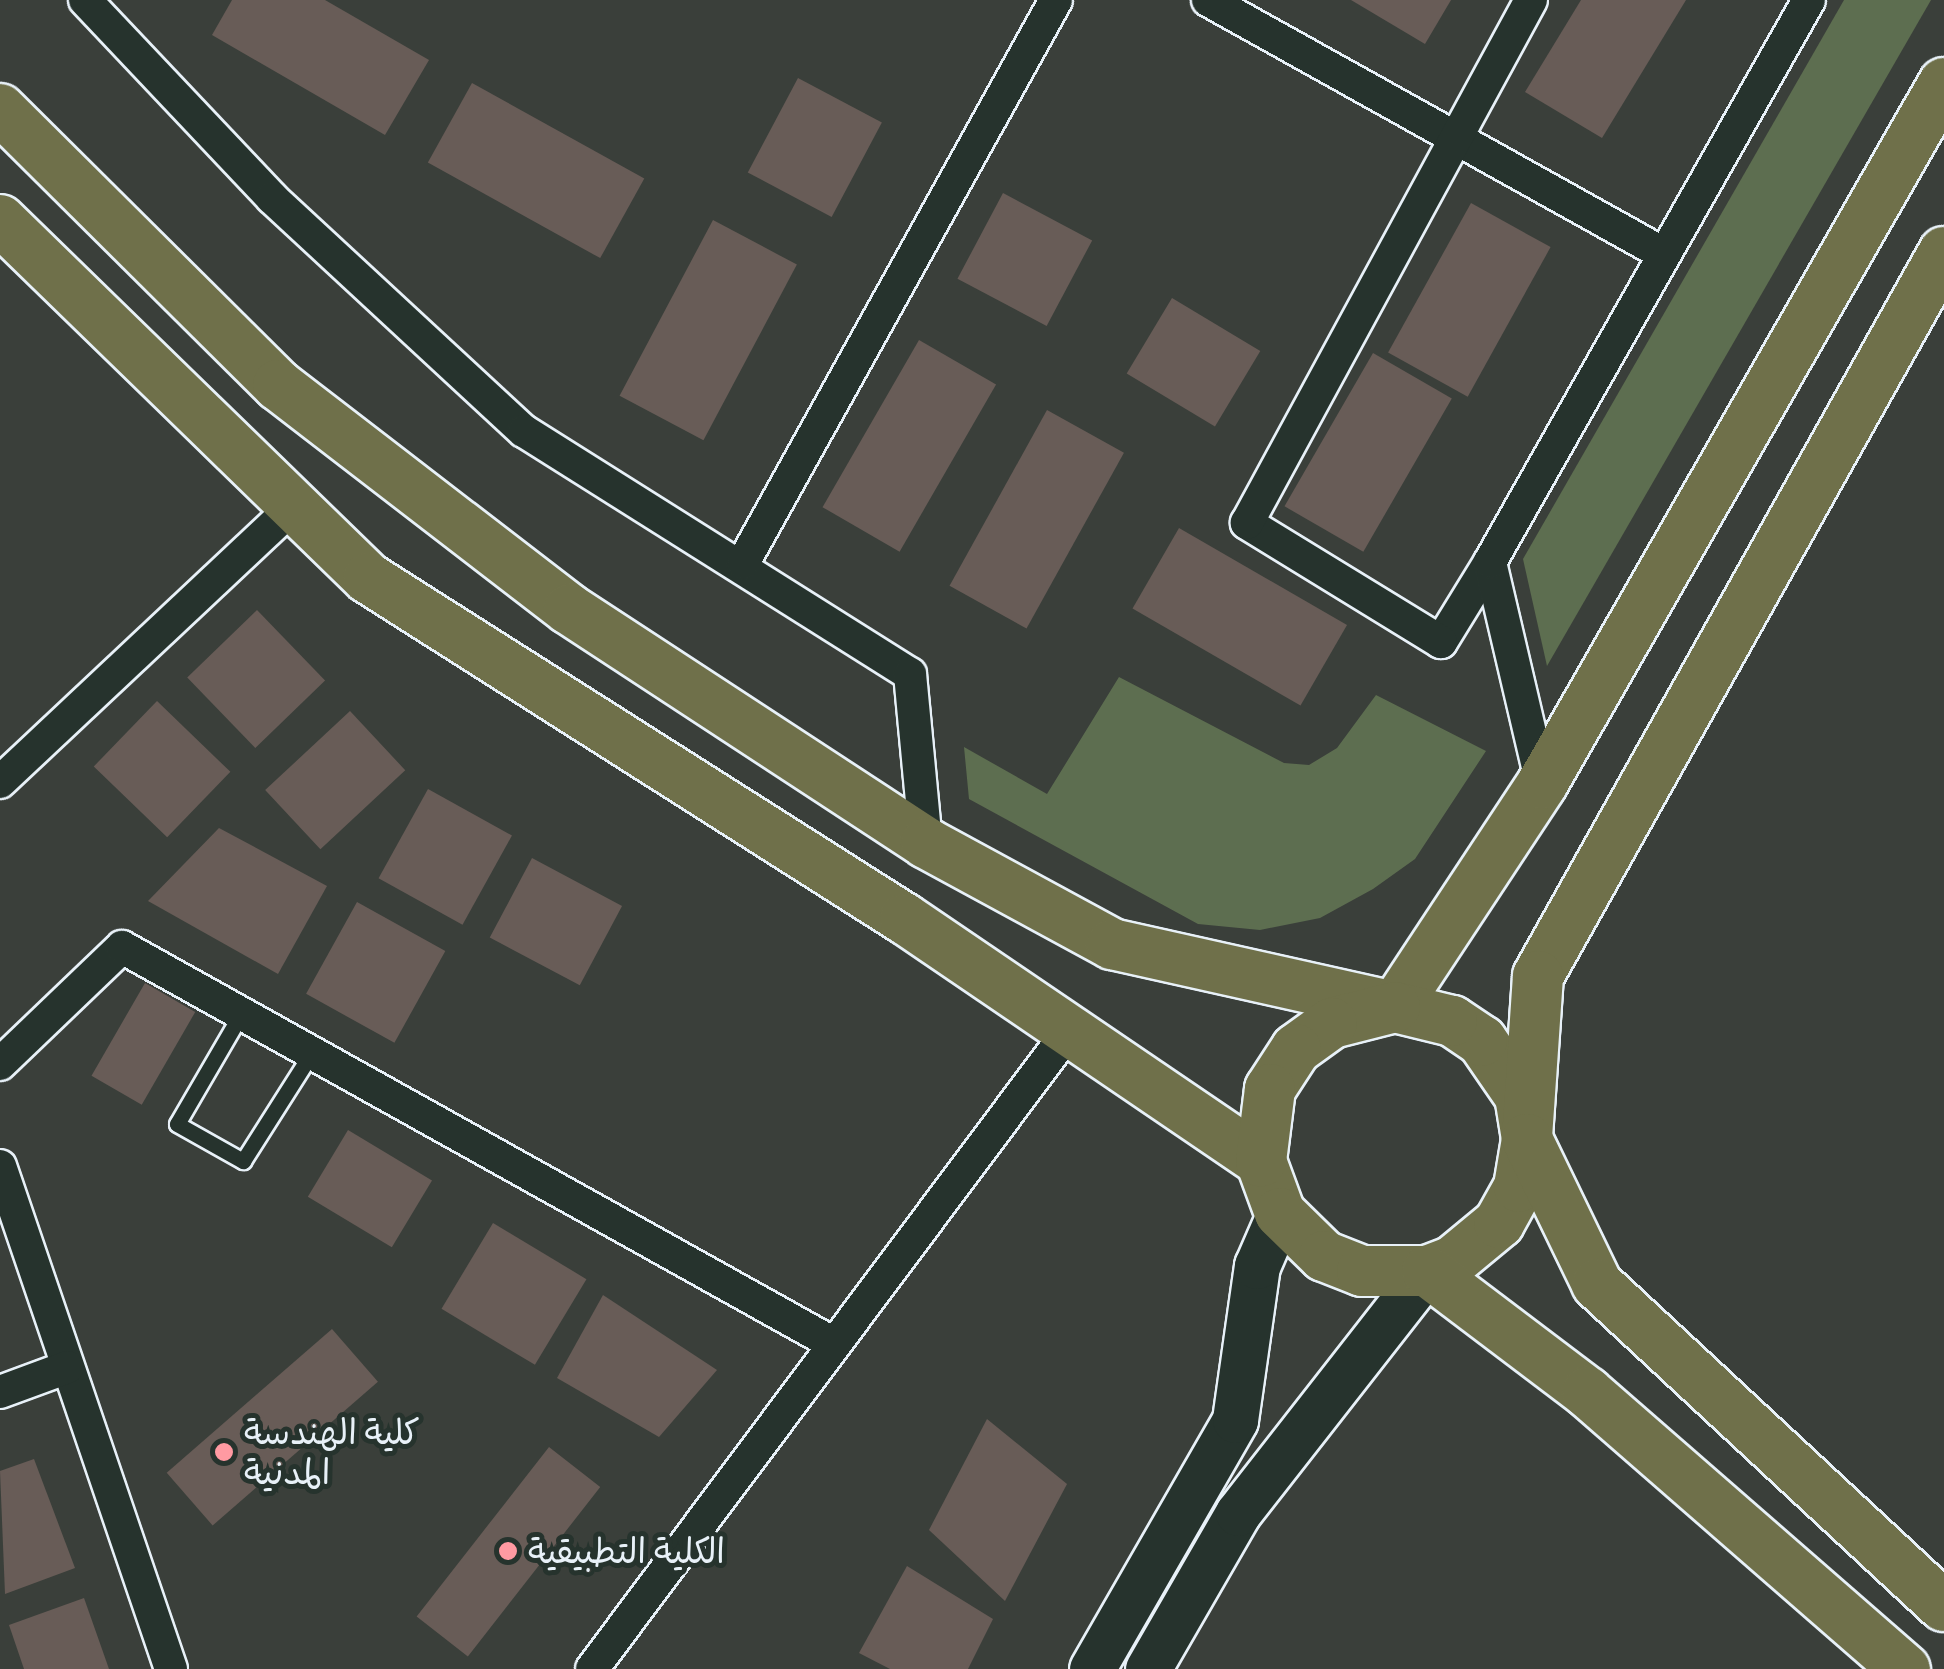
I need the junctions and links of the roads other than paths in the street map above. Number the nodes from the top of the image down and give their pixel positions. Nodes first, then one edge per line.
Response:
1 (85, 0) edge
2 (1056, 0) edge
3 (1208, 0) edge
4 (1531, 0) edge
5 (1809, 0) edge
6 (1944, 83) edge
7 (0, 109) edge
8 (1457, 140) junction
9 (0, 220) edge
10 (1662, 252) junction
11 (1944, 252) edge
12 (294, 506) junction
13 (1490, 562) junction
14 (742, 563) junction
15 (0, 782) edge
16 (1542, 784) junction
17 (926, 843) junction
18 (1395, 1007) junction
19 (241, 1014) junction
20 (1069, 1031) junction
21 (312, 1054) junction
22 (0, 1064) edge
23 (1527, 1138) junction
24 (1261, 1161) junction
25 (0, 1166) edge
26 (1280, 1214) junction
27 (1427, 1271) junction
28 (834, 1344) junction
29 (68, 1367) junction
30 (0, 1392) edge
31 (1944, 1606) edge
32 (171, 1669) edge
33 (592, 1669) edge
34 (1092, 1669) edge
35 (1148, 1669) edge
36 (1905, 1669) edge

1 - 14 street
2 - 14 street
3 - 8 street
4 - 8 street
5 - 10 street
6 - 16 main road
7 - 17 main road
8 - 10 street
8 - 13 street
9 - 12 main road
10 - 13 street
11 - 23 main road
12 - 15 street
12 - 20 main road
13 - 16 street
14 - 17 street
16 - 18 main road
17 - 18 main road
18 - 23 main road
18 - 24 main road
19 - 21 street
19 - 21 lane
19 - 22 street
20 - 24 main road
20 - 28 street
21 - 28 street
23 - 27 main road
23 - 31 main road
24 - 26 main road
25 - 29 street
26 - 27 main road
26 - 34 main road
27 - 35 main road
27 - 36 main road
28 - 33 street
29 - 30 street
29 - 32 street

